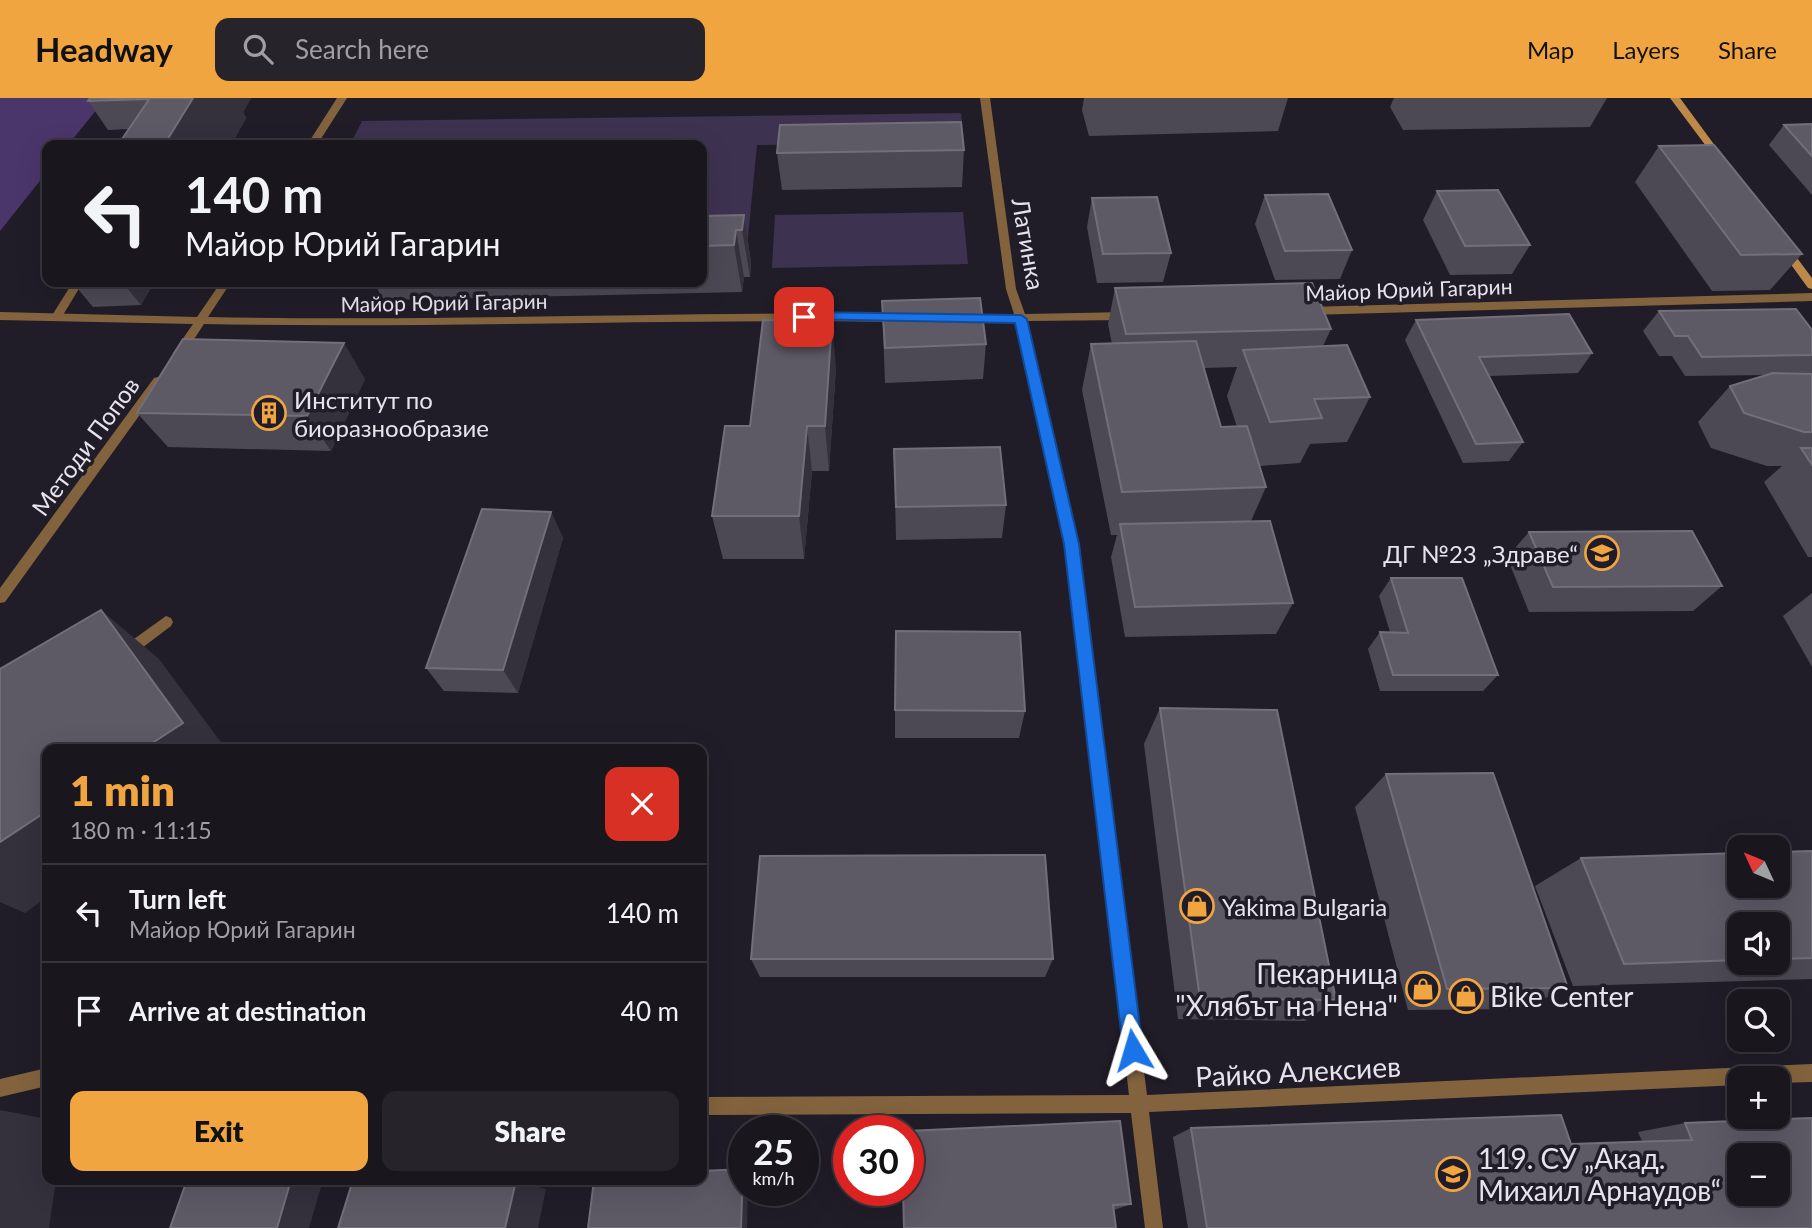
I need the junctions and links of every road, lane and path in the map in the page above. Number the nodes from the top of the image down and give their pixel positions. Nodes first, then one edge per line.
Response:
1 (342, 98) edge
2 (985, 98) edge
3 (1675, 98) edge
4 (315, 140) edge
5 (1727, 169) edge
6 (1781, 243) edge
7 (1812, 286) edge
8 (75, 287) edge
9 (223, 287) edge
10 (1812, 296) edge
11 (1300, 311) edge
12 (0, 316) edge
13 (1146, 316) edge
14 (56, 317) junction
15 (912, 318) edge
16 (953, 318) edge
17 (1021, 319) junction
18 (202, 320) junction
19 (0, 598) edge
20 (166, 622) dead end
21 (115, 660) edge
22 (1812, 1073) edge
23 (42, 1078) edge
24 (0, 1088) edge
25 (1139, 1104) junction
26 (707, 1106) edge
27 (1154, 1228) edge

1 - 4 street
2 - 17 street, Латинка
3 - 5 street
6 - 7 street
8 - 14 street
9 - 18 street, Методи Попов
10 - 11 street, Майор Юрий Гагарин
12 - 14 street, Майор Юрий Гагарин
13 - 17 street
14 - 18 street, Майор Юрий Гагарин
15 - 18 street, Майор Юрий Гагарин
16 - 17 street
17 - 25 street, Латинка
18 - 19 street, Методи Попов
20 - 21 street
22 - 25 street, Райко Алексиев
23 - 24 street
25 - 26 street, Райко Алексиев
25 - 27 street, Латинка

